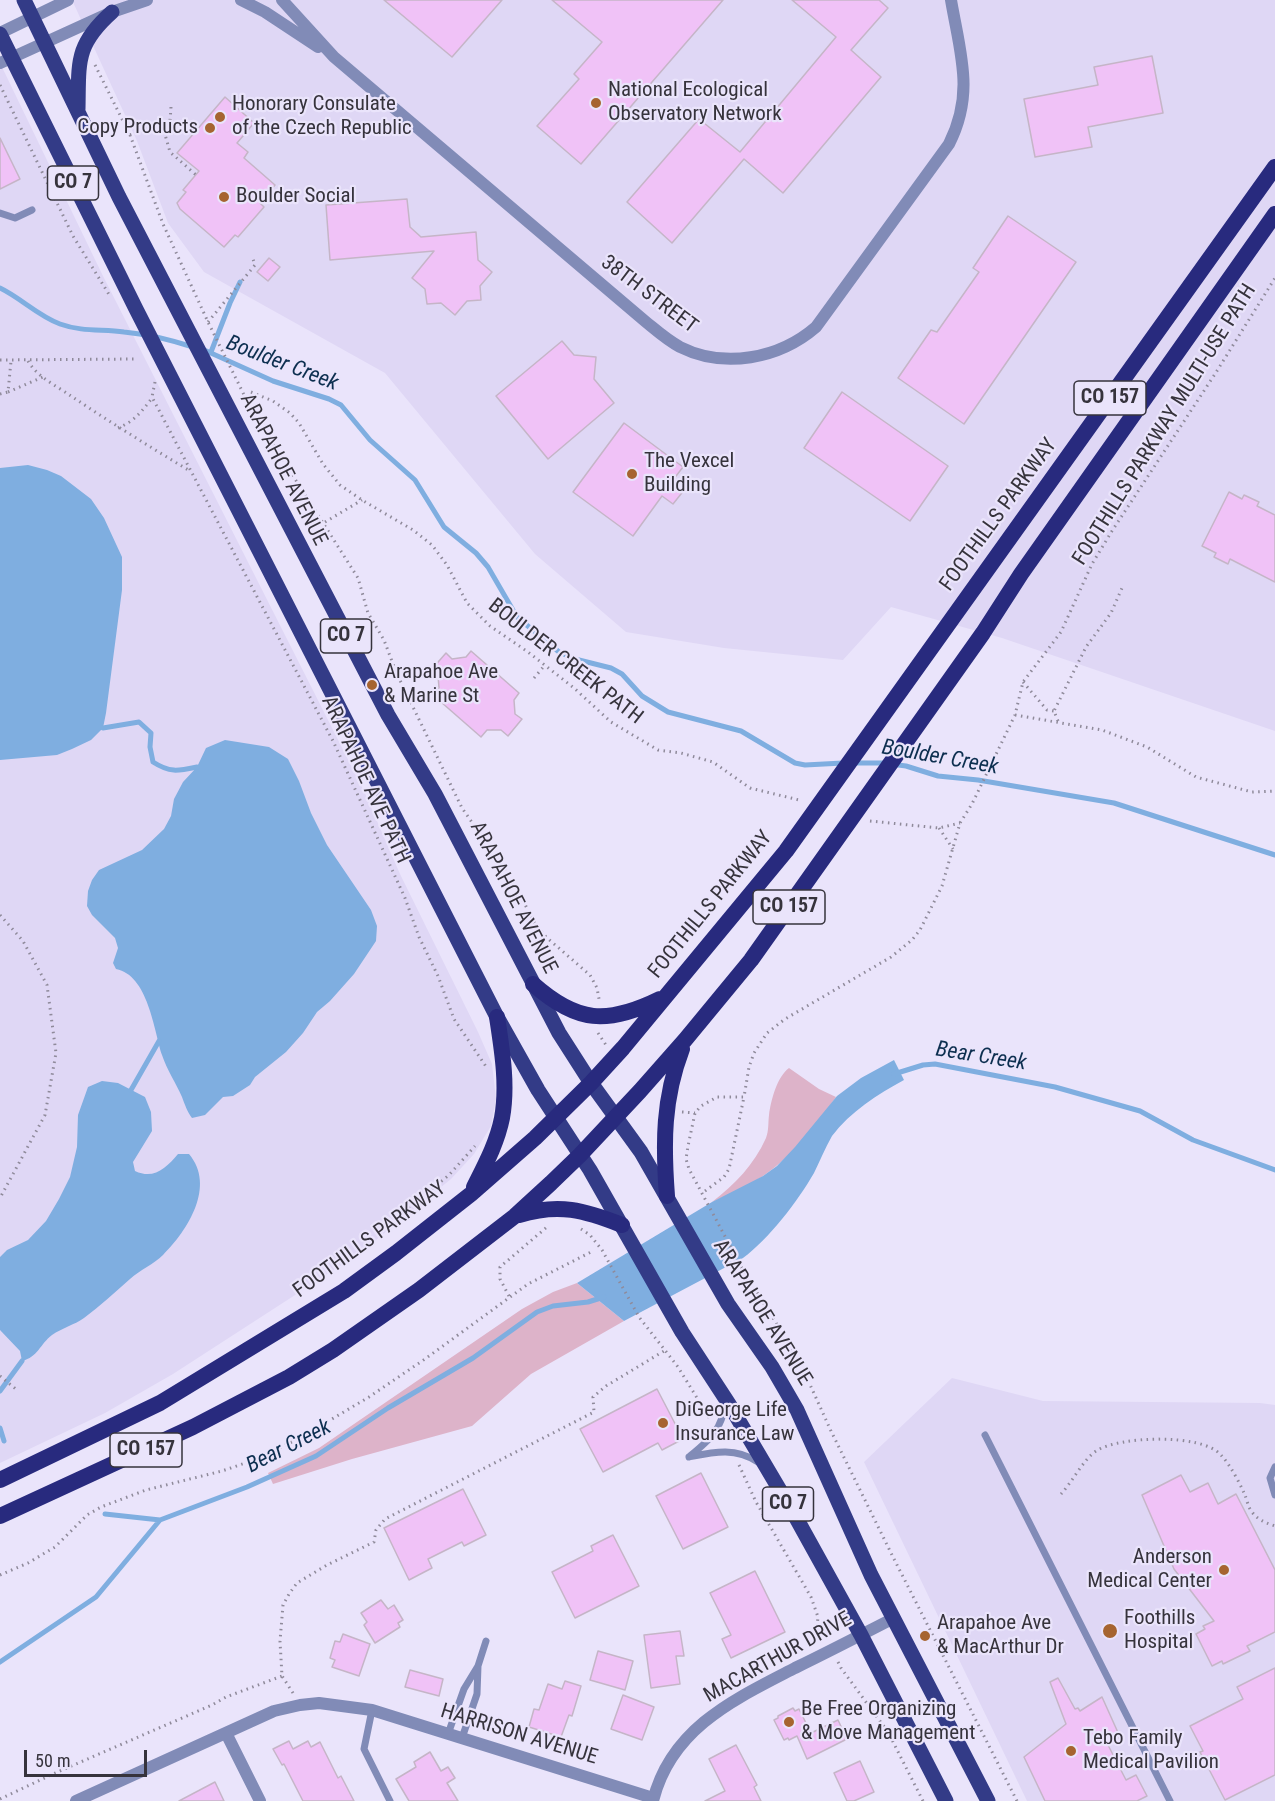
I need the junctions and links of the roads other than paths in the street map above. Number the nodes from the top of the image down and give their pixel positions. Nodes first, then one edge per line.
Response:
1 (24, 0) edge
2 (69, 0) edge
3 (147, 0) edge
4 (241, 0) edge
5 (282, 0) edge
6 (951, 0) edge
7 (112, 12) junction
8 (32, 17) junction
9 (0, 33) edge
10 (44, 42) junction
11 (334, 57) junction
12 (6, 60) edge
13 (78, 112) junction
14 (1275, 167) edge
15 (32, 210) dead end
16 (0, 213) edge
17 (1275, 214) edge
18 (533, 984) junction
19 (666, 996) junction
20 (497, 1017) junction
21 (685, 1040) junction
22 (591, 1083) junction
23 (615, 1117) junction
24 (556, 1118) junction
25 (580, 1155) junction
26 (471, 1194) junction
27 (667, 1196) junction
28 (515, 1216) junction
29 (622, 1225) junction
30 (726, 1400) junction
31 (985, 1435) dead end
32 (767, 1467) junction
33 (1275, 1467) edge
34 (0, 1480) edge
35 (1275, 1495) edge
36 (0, 1516) edge
37 (894, 1618) junction
38 (861, 1635) junction
39 (486, 1641) dead end
40 (478, 1666) junction
41 (372, 1710) junction
42 (226, 1733) junction
43 (448, 1734) junction
44 (462, 1738) junction
45 (653, 1799) edge
46 (76, 1801) edge
47 (260, 1801) edge
48 (390, 1801) edge
49 (946, 1801) edge
50 (988, 1801) edge
51 (1170, 1801) edge

1 - 8 main road, ARAPAHOE AVENUE / CO 7
2 - 8 street
3 - 7 street
4 - 11 street, 38TH STREET
5 - 11 street, 38TH STREET
6 - 11 street, 38TH STREET
7 - 10 street
7 - 13 main road
8 - 9 street
8 - 10 main road, ARAPAHOE AVENUE / CO 7
9 - 12 main road, CO 7
10 - 12 street
10 - 13 main road, ARAPAHOE AVENUE / CO 7
12 - 20 main road, CO 7
13 - 18 main road, ARAPAHOE AVENUE / CO 7
14 - 19 highway, FOOTHILLS PARKWAY / CO 157
15 - 16 lane
17 - 21 highway, CO 157
18 - 19 highway
18 - 22 main road, ARAPAHOE AVENUE / CO 7
19 - 22 highway, FOOTHILLS PARKWAY / CO 157
20 - 24 main road, CO 7
20 - 26 highway
21 - 23 highway, CO 157
21 - 27 highway
22 - 23 main road, ARAPAHOE AVENUE / CO 7
22 - 24 highway, FOOTHILLS PARKWAY / CO 157
23 - 25 highway, CO 157
23 - 27 main road, ARAPAHOE AVENUE / CO 7
24 - 25 main road, CO 7
24 - 26 highway, FOOTHILLS PARKWAY / CO 157
25 - 28 highway, CO 157
25 - 29 main road, CO 7
26 - 34 highway, FOOTHILLS PARKWAY / CO 157
27 - 37 main road, ARAPAHOE AVENUE / CO 7
28 - 29 highway
28 - 36 highway, CO 157
29 - 30 main road, CO 7
30 - 32 main road, CO 7
30 - 32 lane
31 - 51 lane
32 - 38 main road, CO 7
33 - 35 lane
37 - 38 street, MACARTHUR DRIVE
37 - 50 main road, ARAPAHOE AVENUE / CO 7
38 - 45 street, MACARTHUR DRIVE
38 - 49 main road, CO 7
39 - 40 lane
40 - 43 lane
40 - 44 lane
41 - 42 street, HARRISON AVENUE
41 - 43 street, HARRISON AVENUE
41 - 48 lane
42 - 46 street, HARRISON AVENUE
42 - 47 street
43 - 44 street, HARRISON AVENUE
44 - 45 street, HARRISON AVENUE

